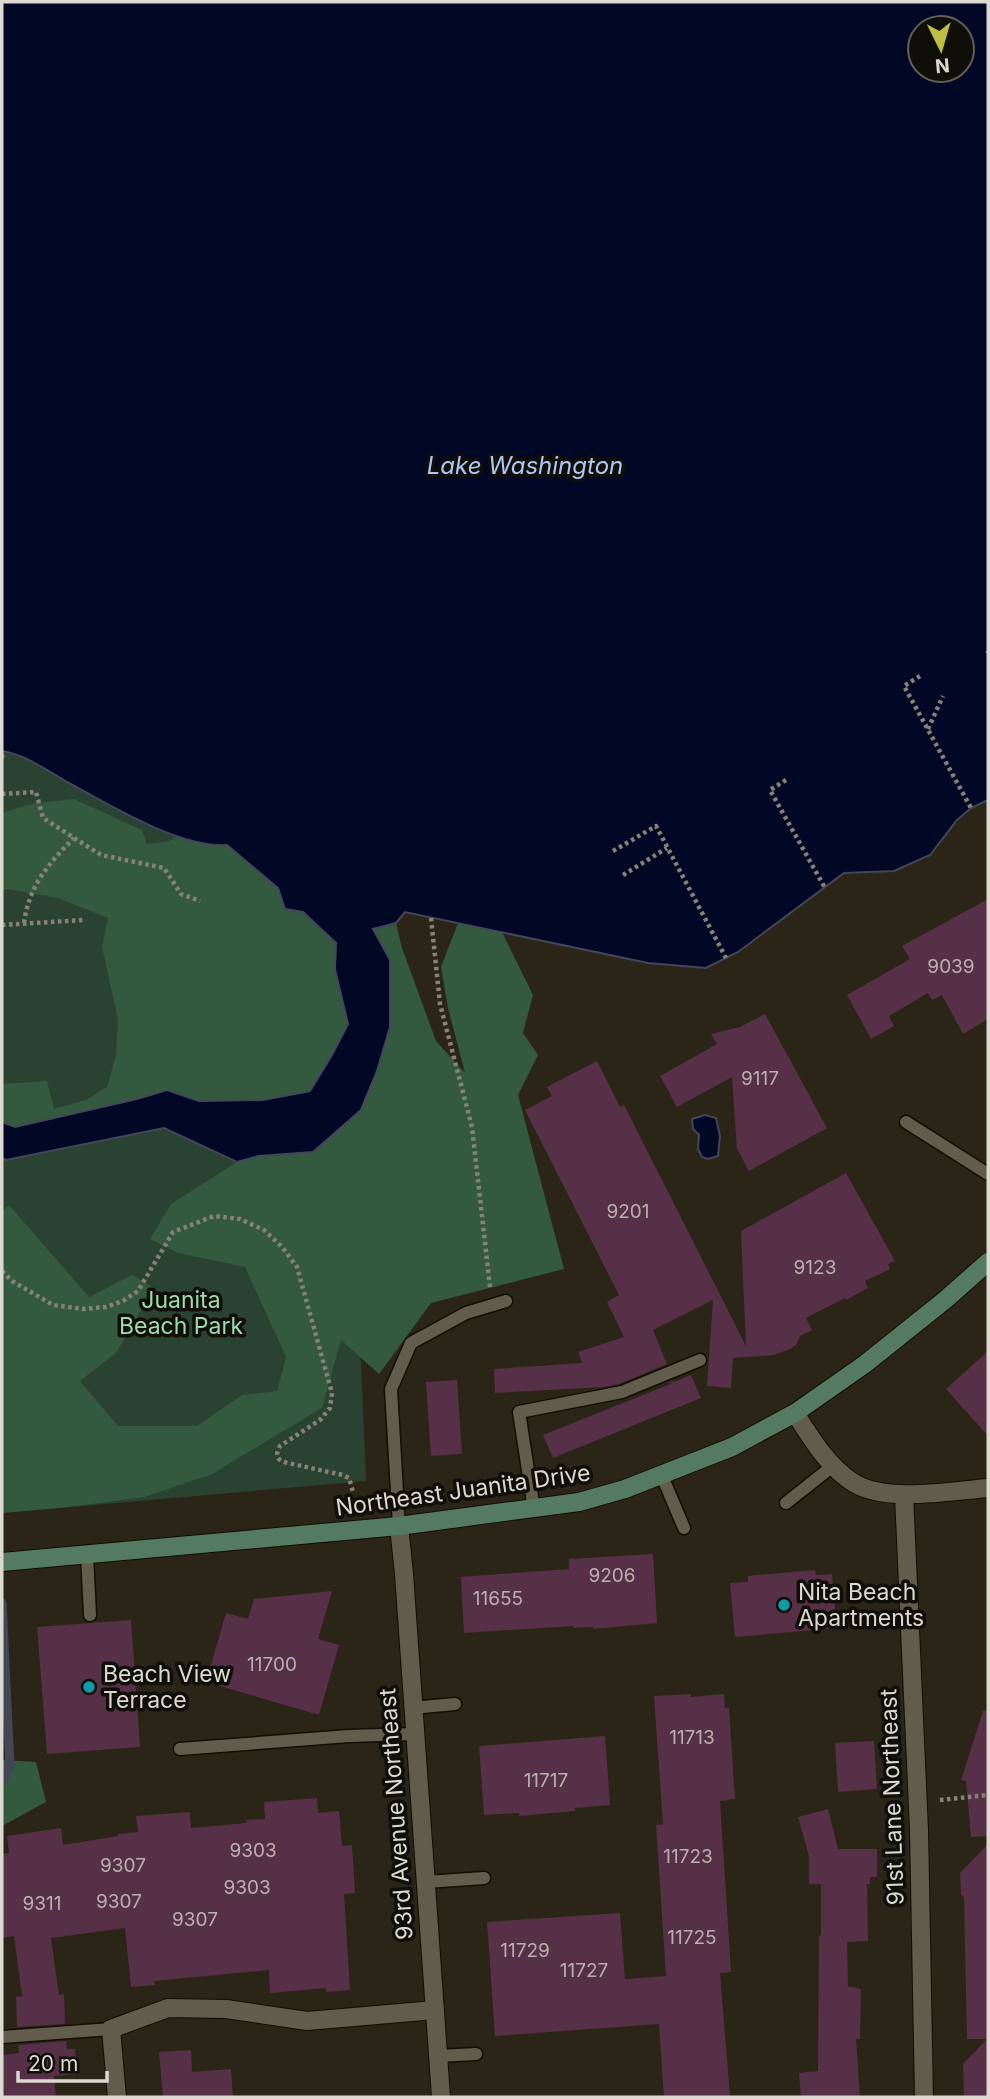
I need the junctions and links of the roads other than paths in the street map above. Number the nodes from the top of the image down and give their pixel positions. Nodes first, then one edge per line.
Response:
1 (906, 1122) dead end
2 (988, 1174) edge
3 (988, 1262) edge
4 (506, 1301) dead end
5 (700, 1360) dead end
6 (795, 1413) junction
7 (834, 1465) junction
8 (662, 1476) junction
9 (988, 1488) edge
10 (904, 1495) junction
11 (786, 1503) dead end
12 (534, 1509) junction
13 (399, 1526) junction
14 (684, 1528) dead end
15 (87, 1555) junction
16 (2, 1562) edge
17 (90, 1615) dead end
18 (455, 1704) dead end
19 (412, 1708) junction
20 (414, 1734) junction
21 (180, 1749) dead end
22 (484, 1878) dead end
23 (426, 1882) junction
24 (435, 2010) junction
25 (111, 2029) junction
26 (2, 2036) edge
27 (476, 2054) dead end
28 (439, 2056) junction
29 (117, 2097) edge
30 (442, 2097) edge
31 (924, 2097) edge

1 - 2 lane
3 - 6 main road, Northeast Juanita Drive
4 - 13 lane
5 - 12 lane
6 - 7 street
6 - 8 main road, Northeast Juanita Drive
7 - 10 street
7 - 11 lane
8 - 12 main road, Northeast Juanita Drive
8 - 14 lane
9 - 10 street
10 - 31 street, 91st Lane Northeast
12 - 13 main road, Northeast Juanita Drive
13 - 15 main road, Northeast Juanita Drive
13 - 19 street, 93rd Avenue Northeast
15 - 16 main road, Northeast Juanita Drive
15 - 17 lane
18 - 19 lane
19 - 20 street, 93rd Avenue Northeast
20 - 21 lane
20 - 23 street, 93rd Avenue Northeast
22 - 23 lane
23 - 24 street, 93rd Avenue Northeast
24 - 25 street
24 - 28 street, 93rd Avenue Northeast
25 - 26 lane
25 - 29 street
27 - 28 lane
28 - 30 street, 93rd Avenue Northeast

